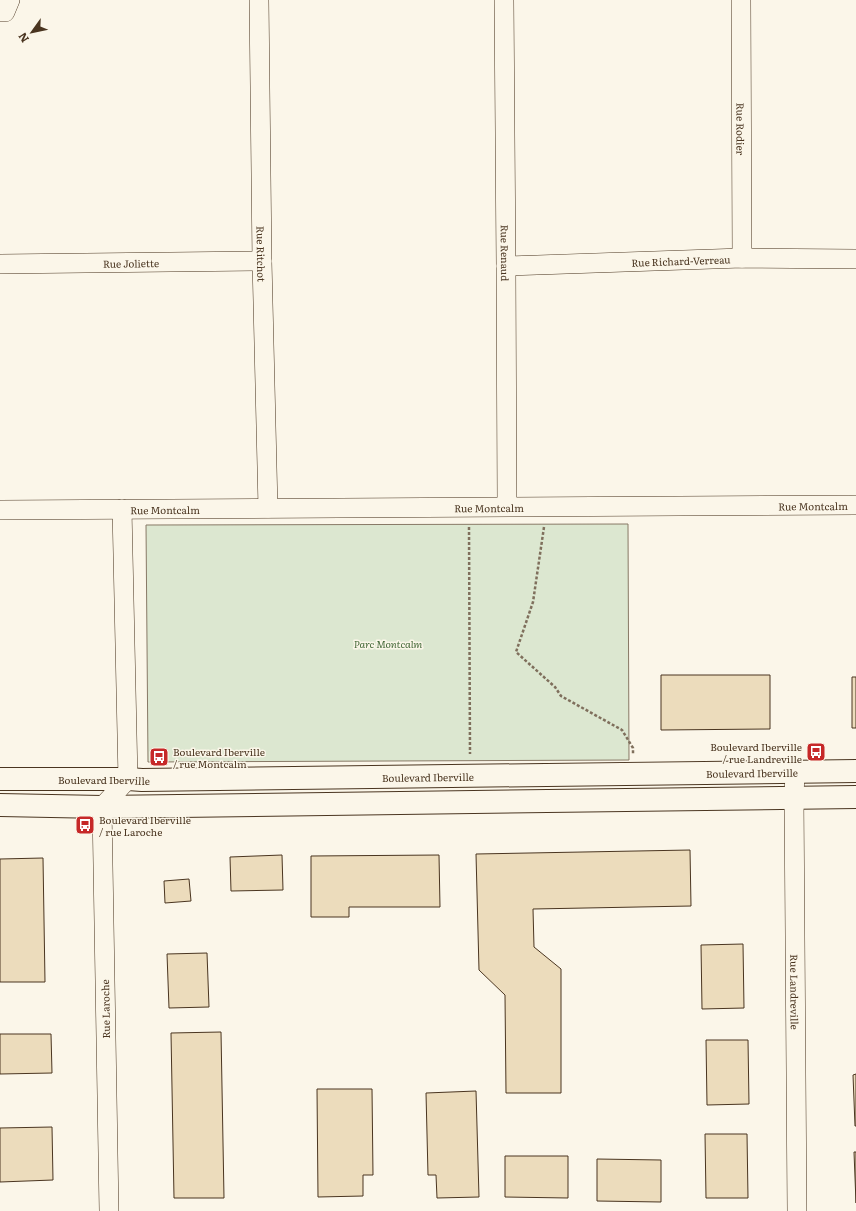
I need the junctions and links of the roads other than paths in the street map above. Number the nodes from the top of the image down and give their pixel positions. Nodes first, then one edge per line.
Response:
1 (10, 0) edge
2 (259, 0) edge
3 (504, 0) edge
4 (740, 0) edge
5 (0, 12) edge
6 (742, 258) junction
7 (856, 259) edge
8 (262, 261) junction
9 (0, 264) edge
10 (506, 266) junction
11 (856, 505) edge
12 (507, 506) junction
13 (122, 508) junction
14 (268, 508) junction
15 (0, 510) edge
16 (795, 772) junction
17 (856, 772) edge
18 (0, 778) edge
19 (128, 779) junction
20 (794, 797) junction
21 (856, 797) edge
22 (0, 805) edge
23 (102, 807) junction
24 (109, 1211) edge
25 (796, 1211) edge

1 - 5 street
2 - 8 street, Rue Ritchot
3 - 10 street, Rue Renaud
4 - 6 street, Rue Rodier
6 - 7 street, Rue Richard-Verreau
6 - 10 street, Rue Richard-Verreau
8 - 9 street, Rue Joliette
8 - 14 street, Rue Ritchot
10 - 12 street, Rue Renaud
11 - 12 street, Rue Montcalm
12 - 14 street, Rue Montcalm
13 - 14 street, Rue Montcalm
13 - 15 street, Rue Montcalm
13 - 19 street, Rue Montcalm
16 - 17 street, Boulevard Iberville
16 - 19 street, Boulevard Iberville
16 - 20 street, Rue Landreville
18 - 19 street, Boulevard Iberville
19 - 23 street
20 - 21 street
20 - 23 street
20 - 25 street, Rue Landreville
22 - 23 street
23 - 24 street, Rue Laroche

